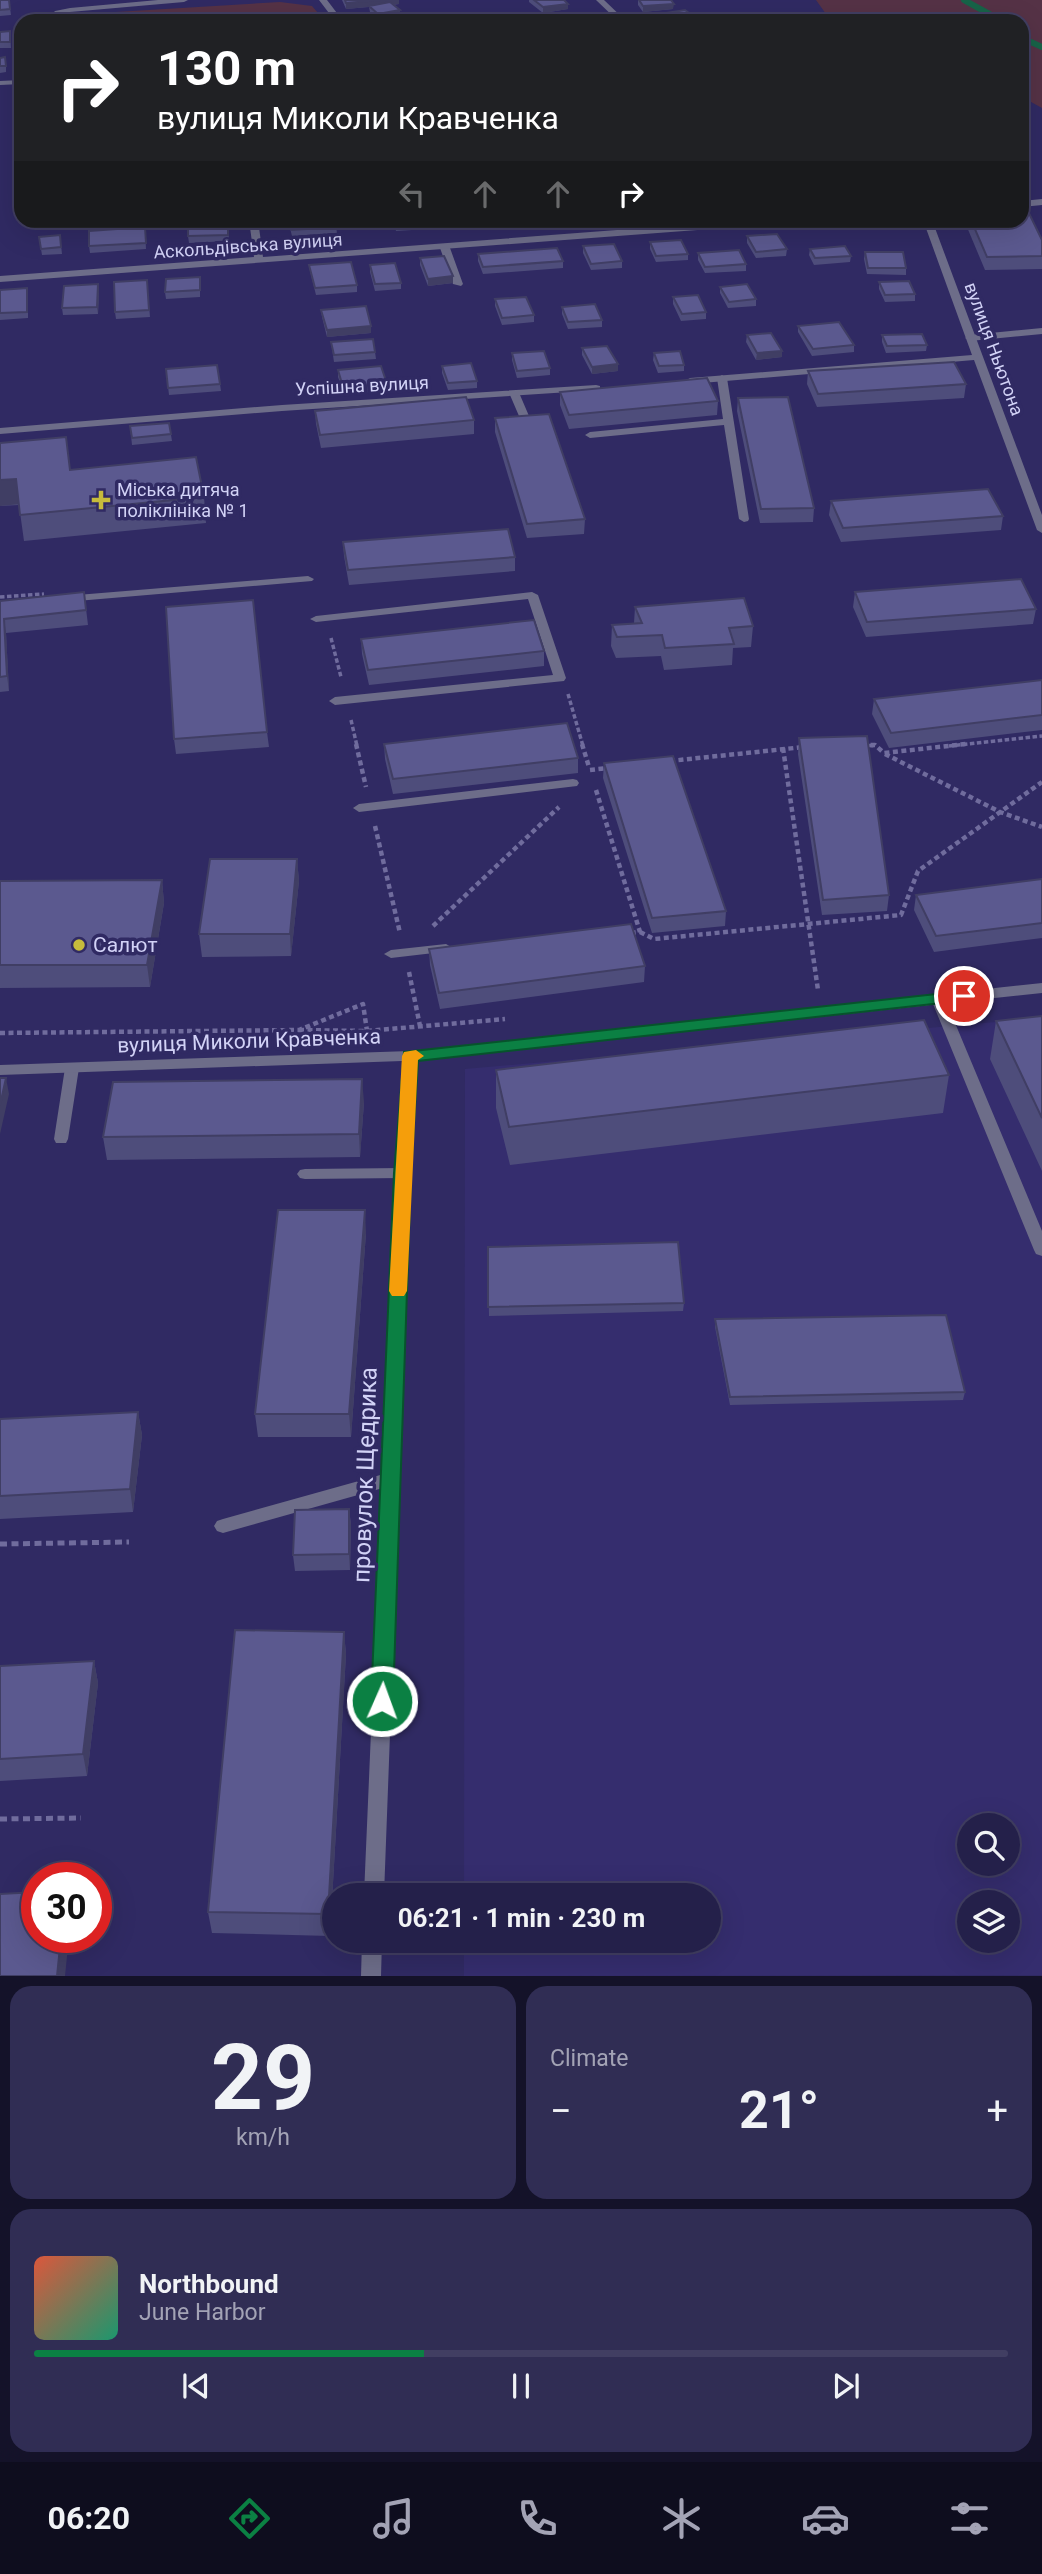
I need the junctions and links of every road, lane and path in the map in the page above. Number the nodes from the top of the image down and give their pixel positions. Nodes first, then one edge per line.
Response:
1 (169, 0) edge
2 (184, 0) edge
3 (323, 0) edge
4 (600, 0) edge
5 (57, 14) edge
6 (334, 14) edge
7 (615, 14) edge
8 (254, 228) edge
9 (689, 228) edge
10 (930, 228) edge
11 (445, 247) junction
12 (259, 261) junction
13 (0, 279) edge
14 (458, 285) dead end
15 (1042, 331) edge
16 (971, 338) junction
17 (978, 357) junction
18 (722, 378) junction
19 (680, 382) edge
20 (611, 387) edge
21 (515, 395) junction
22 (524, 416) edge
23 (728, 422) junction
24 (0, 431) edge
25 (590, 435) dead end
26 (744, 519) dead end
27 (1042, 530) edge
28 (308, 579) dead end
29 (54, 600) edge
30 (316, 619) dead end
31 (335, 701) dead end
32 (1042, 736) edge
33 (849, 746) edge
34 (809, 747) edge
35 (783, 748) junction
36 (884, 753) junction
37 (659, 762) edge
38 (617, 767) edge
39 (590, 770) dead end
40 (1042, 782) edge
41 (573, 783) dead end
42 (596, 789) dead end
43 (562, 804) dead end
44 (359, 808) dead end
45 (1000, 812) junction
46 (1042, 827) edge
47 (917, 905) edge
48 (903, 906) junction
49 (809, 924) junction
50 (640, 932) junction
51 (626, 933) edge
52 (460, 946) edge
53 (398, 953) joint
54 (1042, 988) edge
55 (818, 993) dead end
56 (938, 999) junction
57 (516, 1018) dead end
58 (299, 1031) junction
59 (367, 1031) junction
60 (0, 1033) edge
61 (410, 1056) junction
62 (72, 1068) junction
63 (0, 1069) edge
64 (61, 1139) dead end
65 (403, 1173) junction
66 (304, 1174) dead end
67 (1042, 1250) edge
68 (391, 1479) junction
69 (223, 1526) dead end
70 (129, 1542) dead end
71 (0, 1544) edge
72 (81, 1818) dead end
73 (0, 1819) edge
74 (374, 1883) edge
75 (372, 1953) edge
76 (371, 1976) edge

1 - 2 street
1 - 5 street
3 - 6 street
4 - 7 street
8 - 12 street
9 - 11 street, Аскольдівська вулиця
10 - 16 street, вулиця Ньютона
11 - 12 street, Аскольдівська вулиця
11 - 14 street
12 - 13 street, Аскольдівська вулиця
15 - 16 street
16 - 17 street, вулиця Ньютона
17 - 18 street
17 - 27 street, вулиця Ньютона
18 - 19 street
18 - 23 street
20 - 21 street, Успішна вулиця
21 - 22 street
21 - 24 street, Успішна вулиця
23 - 25 street
23 - 26 street
28 - 29 street
30 - 31 street
32 - 36 path
33 - 36 path
34 - 35 path
35 - 37 path
35 - 49 path
36 - 45 path
38 - 39 path
40 - 45 path
41 - 44 street
42 - 50 path
43 - 53 path
45 - 46 path
45 - 48 path
47 - 48 path
48 - 49 path
49 - 50 path
49 - 55 path
50 - 51 path
52 - 53 street
54 - 56 street, вулиця Миколи Кравченка
56 - 61 street, вулиця Миколи Кравченка
56 - 67 street
57 - 59 path
58 - 59 path
58 - 59 path
58 - 60 path
61 - 62 street, вулиця Миколи Кравченка
61 - 65 street, провулок Щедрика
62 - 63 street, вулиця Миколи Кравченка
62 - 64 street
65 - 66 street
65 - 68 street, провулок Щедрика
68 - 69 street
68 - 74 street, провулок Щедрика
70 - 71 path
72 - 73 path
75 - 76 street

